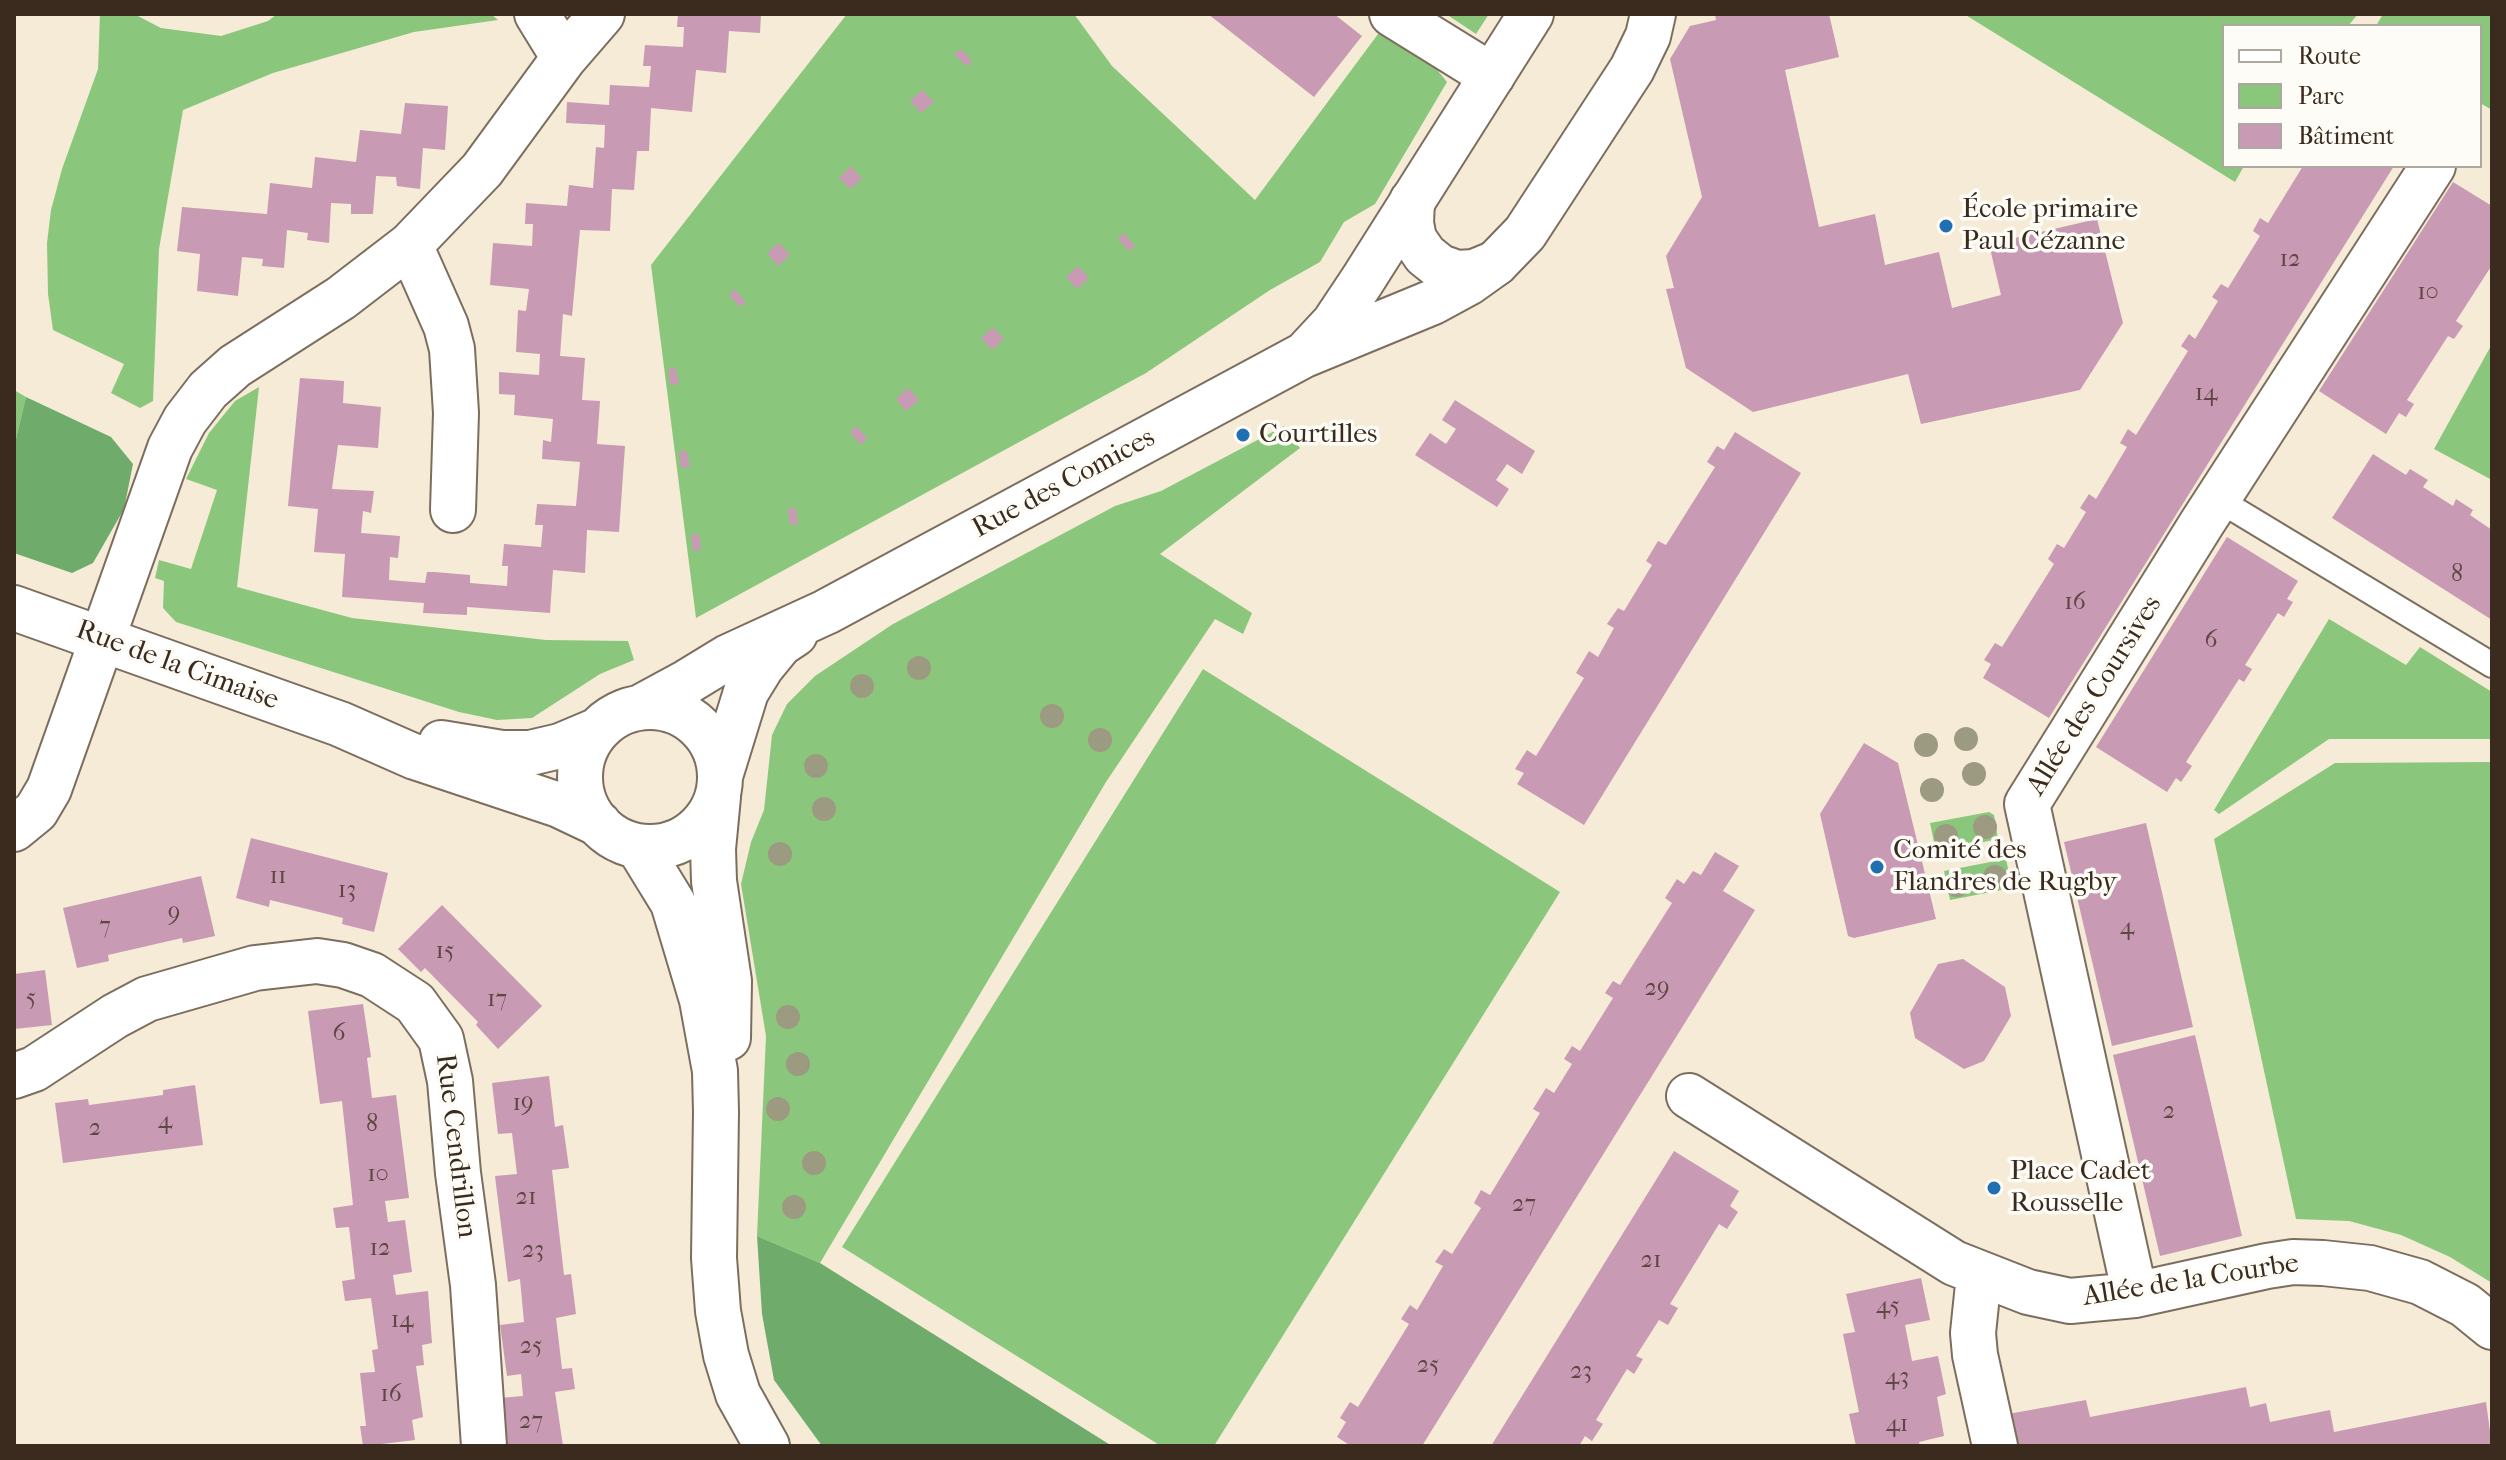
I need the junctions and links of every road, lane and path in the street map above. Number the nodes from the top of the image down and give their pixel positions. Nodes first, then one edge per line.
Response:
1 (537, 14) edge
2 (602, 14) edge
3 (1392, 14) edge
4 (1531, 14) edge
5 (1649, 21) edge
6 (564, 58) junction
7 (1492, 76) junction
8 (2432, 168) edge
9 (1412, 201) junction
10 (410, 245) junction
11 (1496, 263) junction
12 (1302, 356) junction
13 (2219, 500) junction
14 (453, 510) dead end
15 (14, 608) edge
16 (826, 612) junction
17 (102, 639) junction
18 (2492, 665) edge
19 (639, 708) junction
20 (340, 724) junction
21 (598, 730) junction
22 (719, 785) junction
23 (599, 824) junction
24 (14, 829) edge
25 (638, 846) junction
26 (14, 1076) edge
27 (1689, 1096) dead end
28 (716, 1112) junction
29 (1979, 1275) junction
30 (2135, 1295) junction
31 (2492, 1327) edge
32 (484, 1446) edge
33 (767, 1446) edge
34 (1995, 1446) edge

1 - 6 street
2 - 6 street
3 - 7 street
4 - 7 street, Rue des Comices
5 - 11 street, Rue des Comices
6 - 10 street
7 - 9 street, Rue des Comices
8 - 13 street, Allée des Coursives
9 - 11 street
9 - 12 street, Rue des Comices
10 - 14 street
10 - 17 street
11 - 12 street, Rue des Comices
12 - 16 street, Rue des Comices
13 - 18 lane
13 - 30 street, Allée des Coursives
15 - 17 street, Rue de la Cimaise
16 - 19 street, Rue des Comices
16 - 22 street, Rue des Comices
17 - 20 street, Rue de la Cimaise
17 - 24 street
19 - 21 street
19 - 22 street
20 - 21 street, Rue de la Cimaise
20 - 23 street, Rue de la Cimaise
21 - 23 street
22 - 25 street
22 - 28 street
23 - 25 street
25 - 28 street
26 - 32 street, Rue Cendrillon
27 - 29 street, Allée de la Courbe
28 - 33 street
29 - 30 street, Allée de la Courbe
29 - 34 street
30 - 31 street, Allée de la Courbe

